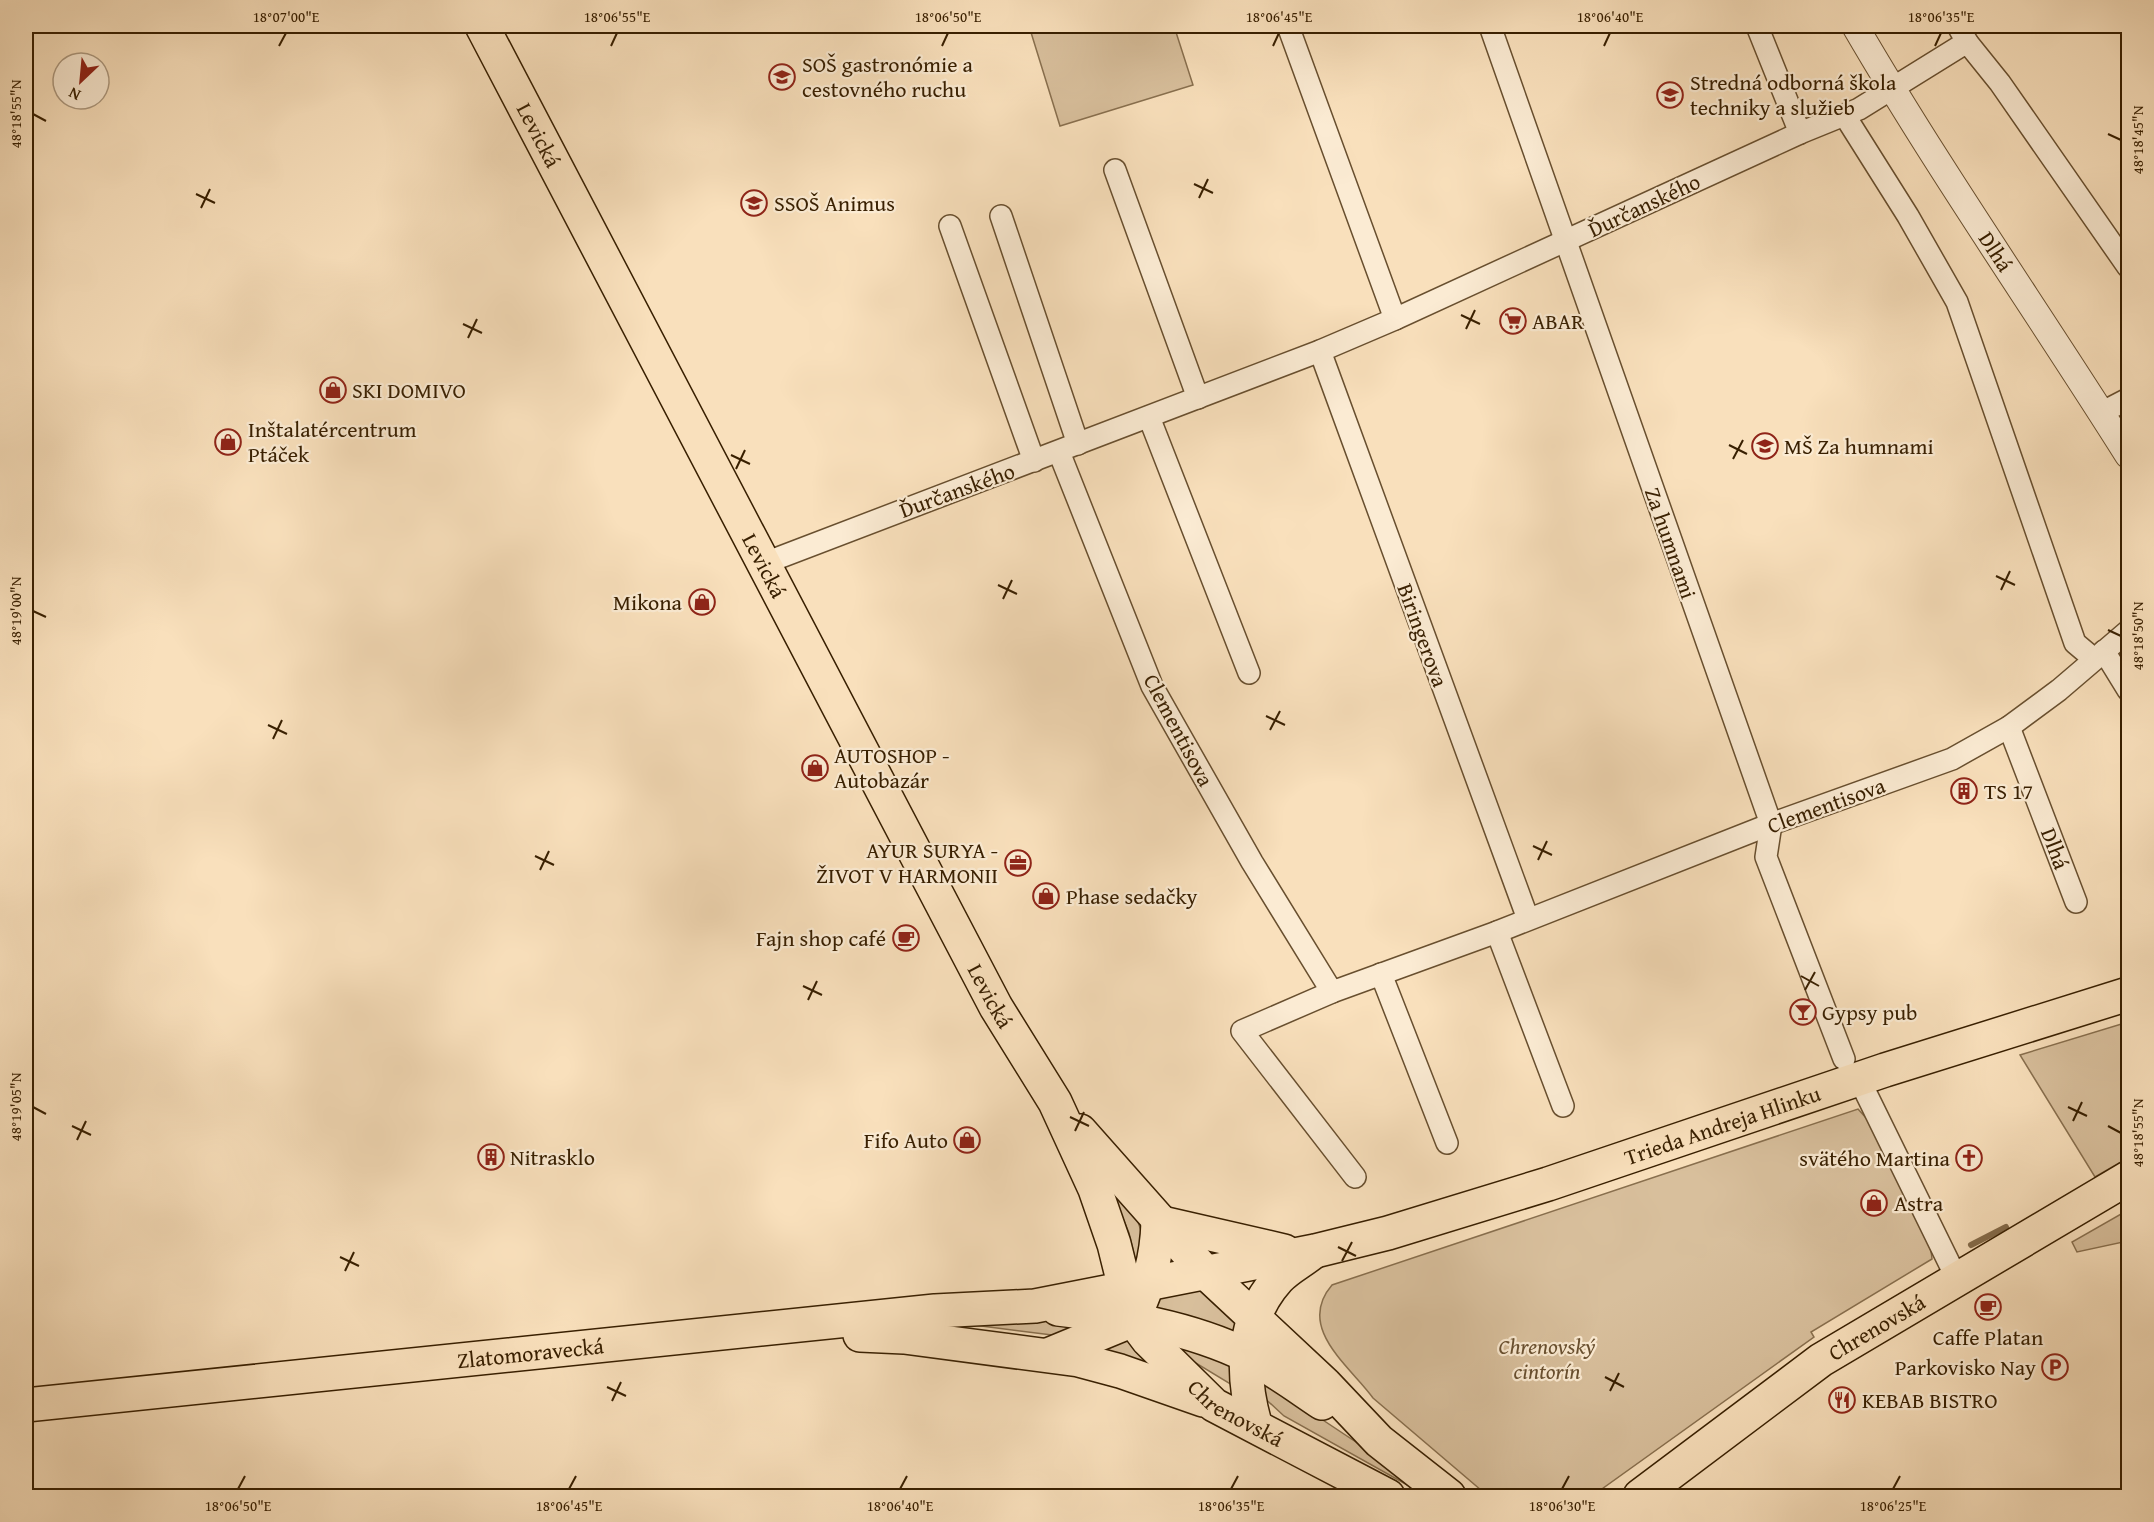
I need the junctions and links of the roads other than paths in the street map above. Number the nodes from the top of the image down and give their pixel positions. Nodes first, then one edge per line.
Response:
1 (482, 26) edge
2 (1288, 26) edge
3 (1490, 26) edge
4 (1757, 26) edge
5 (1855, 26) edge
6 (1962, 34) edge
7 (1892, 89) junction
8 (1845, 116) junction
9 (1800, 133) junction
10 (1114, 170) dead end
11 (1001, 216) dead end
12 (950, 226) dead end
13 (1567, 241) junction
14 (2128, 267) edge
15 (1395, 319) junction
16 (1320, 351) junction
17 (1198, 398) junction
18 (2128, 399) edge
19 (2101, 412) junction
20 (1149, 417) junction
21 (1068, 448) junction
22 (2128, 455) edge
23 (1034, 461) junction
24 (765, 563) junction
25 (2128, 632) edge
26 (2099, 655) junction
27 (1249, 673) dead end
28 (2128, 690) edge
29 (2009, 727) junction
30 (1771, 824) junction
31 (2076, 902) dead end
32 (1528, 919) junction
33 (1497, 932) junction
34 (1381, 974) junction
35 (1332, 992) junction
36 (2128, 994) edge
37 (1852, 1069) junction
38 (1055, 1102) junction
39 (1563, 1106) dead end
40 (1447, 1143) dead end
41 (1355, 1177) dead end
42 (2128, 1178) edge
43 (1158, 1222) junction
44 (1315, 1251) junction
45 (1205, 1272) junction
46 (1958, 1281) junction
47 (1138, 1284) junction
48 (1035, 1306) junction
49 (1133, 1320) junction
50 (1254, 1320) junction
51 (763, 1329) junction
52 (1245, 1355) junction
53 (1046, 1356) junction
54 (26, 1405) edge
55 (1214, 1405) junction
56 (1255, 1424) junction
57 (1379, 1441) junction
58 (1388, 1497) edge
59 (1449, 1497) edge
60 (1640, 1497) edge

1 - 24 main road, Levická
2 - 15 street
3 - 13 street, Za humnami
4 - 9 street
5 - 7 street, Dlhá
6 - 7 street
6 - 14 street
7 - 8 street, Ďurčanského
7 - 19 street, Dlhá
8 - 9 street, Ďurčanského
8 - 26 street
9 - 13 street, Ďurčanského
10 - 17 street
11 - 21 street, Clementisova
12 - 23 street
13 - 15 street, Ďurčanského
13 - 30 street, Za humnami
15 - 16 street, Ďurčanského
16 - 17 street, Ďurčanského
16 - 32 street, Biringerova
17 - 20 street, Ďurčanského
18 - 19 street
19 - 22 street, Dlhá
20 - 21 street, Ďurčanského
20 - 27 street
21 - 23 street, Ďurčanského
21 - 35 street, Clementisova
23 - 24 street, Ďurčanského
24 - 38 main road, Levická
25 - 26 street, Clementisova
26 - 28 street
26 - 29 street, Clementisova
29 - 30 street, Clementisova
29 - 31 street, Dlhá
30 - 32 street, Clementisova
30 - 37 street, Za humnami
32 - 33 street, Clementisova
33 - 34 street, Clementisova
33 - 39 street
34 - 35 street, Clementisova
34 - 40 street
35 - 41 street, Clementisova
36 - 37 main road, Trieda Andreja Hlinku
37 - 44 main road, Trieda Andreja Hlinku
37 - 46 street, Za humnami
38 - 43 main road, Levická
38 - 47 main road, Levická
42 - 46 main road, Chrenovská
43 - 44 main road
43 - 45 main road, Levická
43 - 47 main road
44 - 45 main road
44 - 50 main road
45 - 47 main road
45 - 50 main road
46 - 60 main road, Chrenovská
47 - 48 main road
47 - 49 main road, Chrenovská
48 - 49 main road
48 - 51 main road, Zlatomoravecká
49 - 52 main road
49 - 53 main road
49 - 55 main road, Chrenovská
50 - 52 main road
50 - 57 main road
51 - 53 main road
51 - 54 main road, Zlatomoravecká
52 - 56 main road
52 - 57 main road
53 - 55 main road
55 - 56 main road, Chrenovská
56 - 58 main road, Chrenovská
57 - 59 main road

